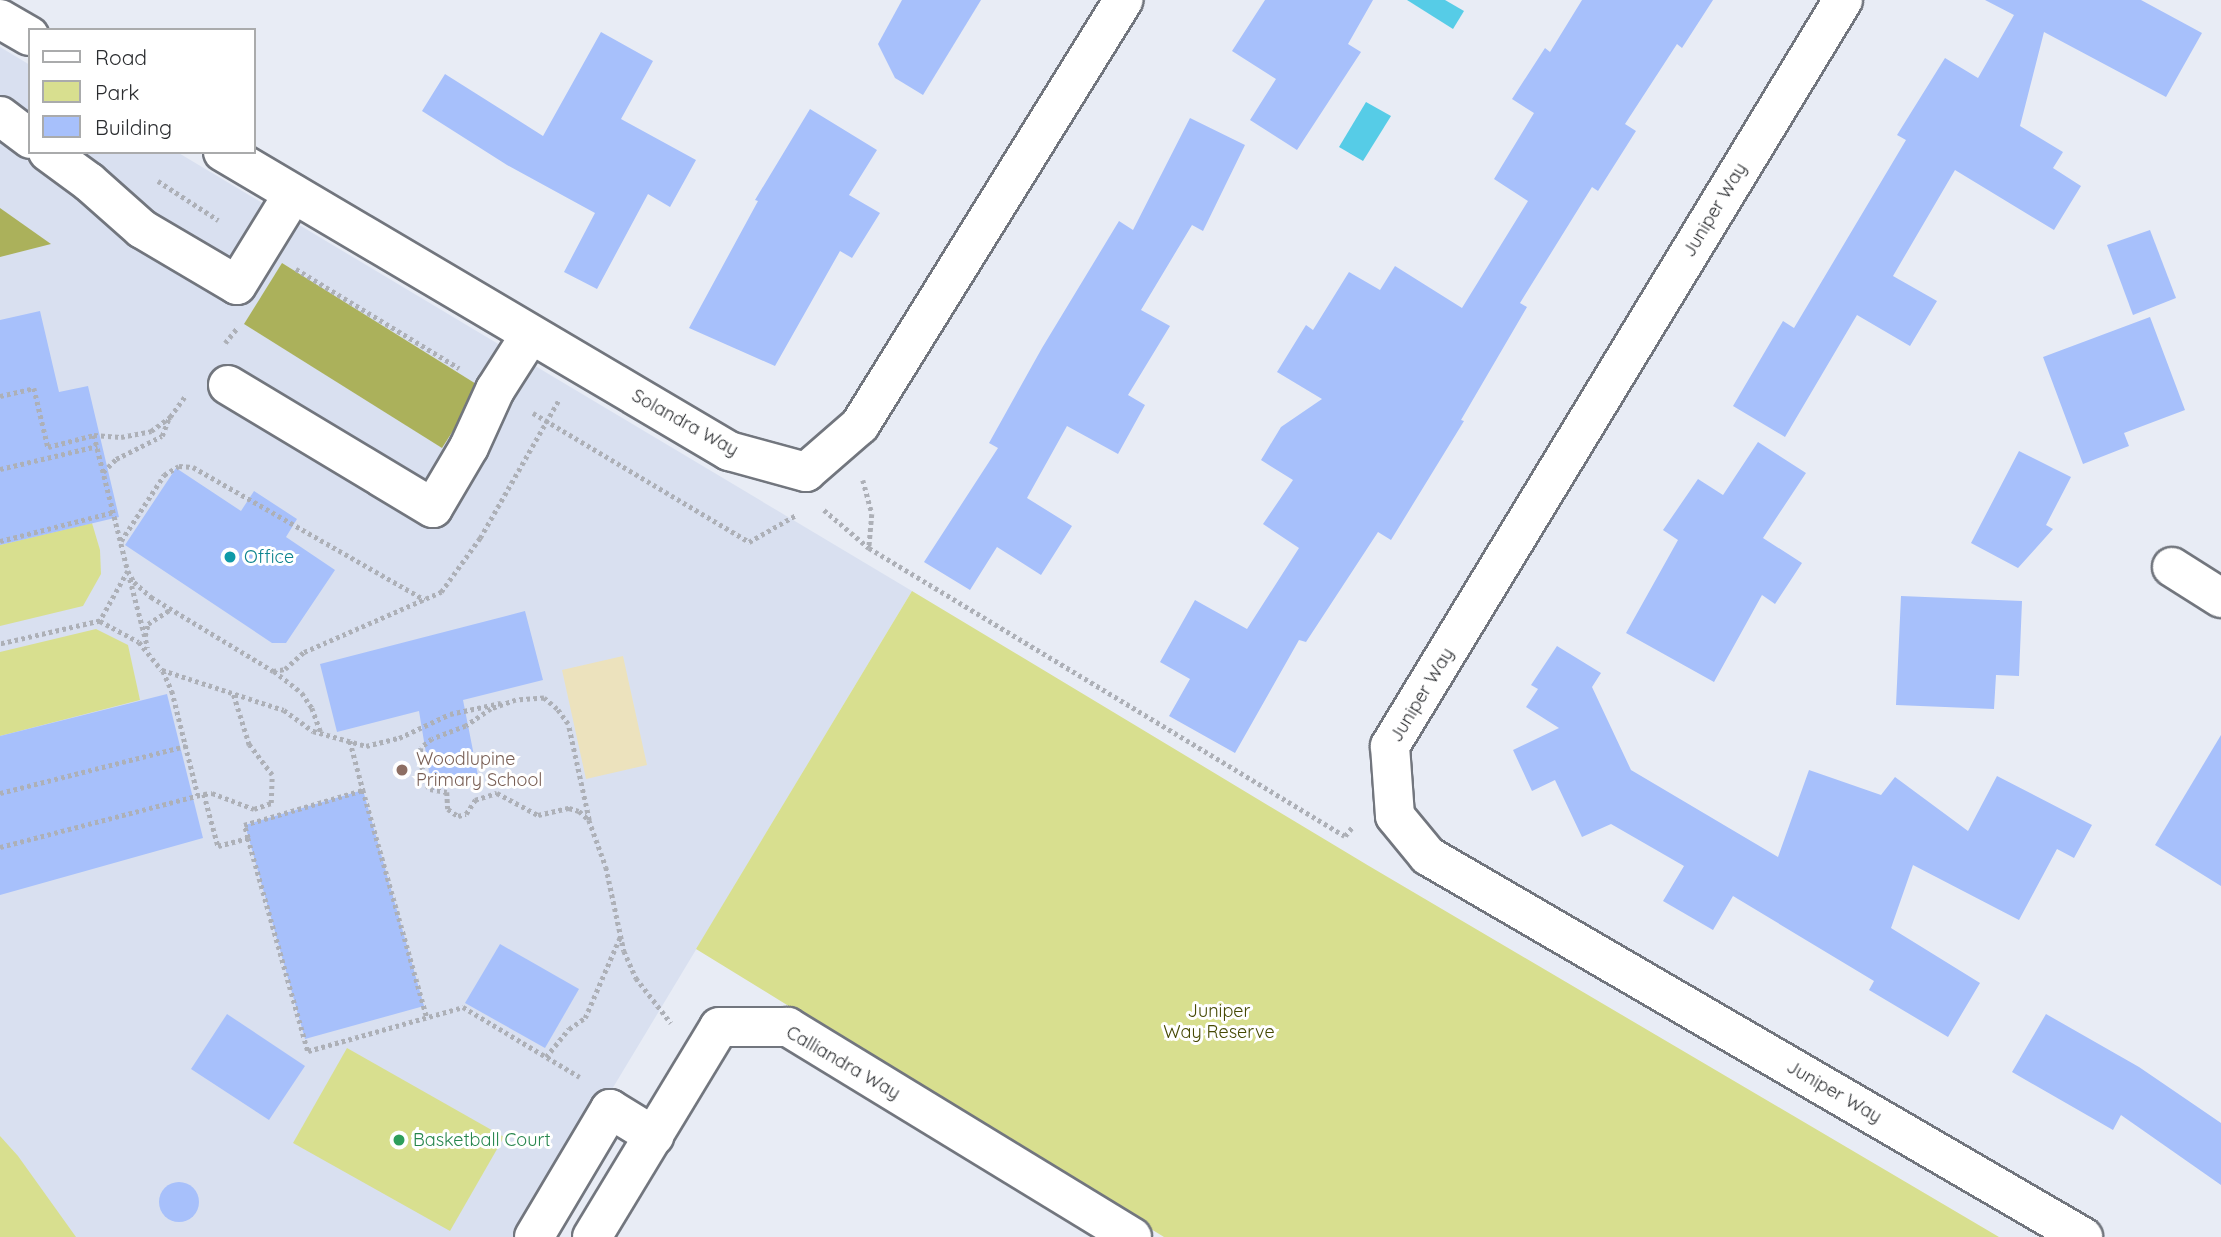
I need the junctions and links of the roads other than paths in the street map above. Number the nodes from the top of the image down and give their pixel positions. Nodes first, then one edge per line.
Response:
1 (1123, 0) edge
2 (1843, 0) edge
3 (0, 19) edge
4 (28, 35) edge
5 (0, 116) edge
6 (28, 137) edge
7 (51, 154) edge
8 (226, 154) edge
9 (293, 194) junction
10 (530, 335) junction
11 (228, 384) dead end
12 (2172, 567) dead end
13 (2221, 598) edge
14 (654, 1136) junction
15 (534, 1237) edge
16 (592, 1237) edge
17 (1132, 1237) edge
18 (2083, 1237) edge

1 - 10 street, Solandra Way
2 - 18 street, Juniper Way
3 - 4 street
5 - 6 street
7 - 9 street
8 - 9 street, Solandra Way
9 - 10 street, Solandra Way
10 - 11 street
12 - 13 street
14 - 15 street
14 - 16 street, Calliandra Way
14 - 17 street, Calliandra Way

